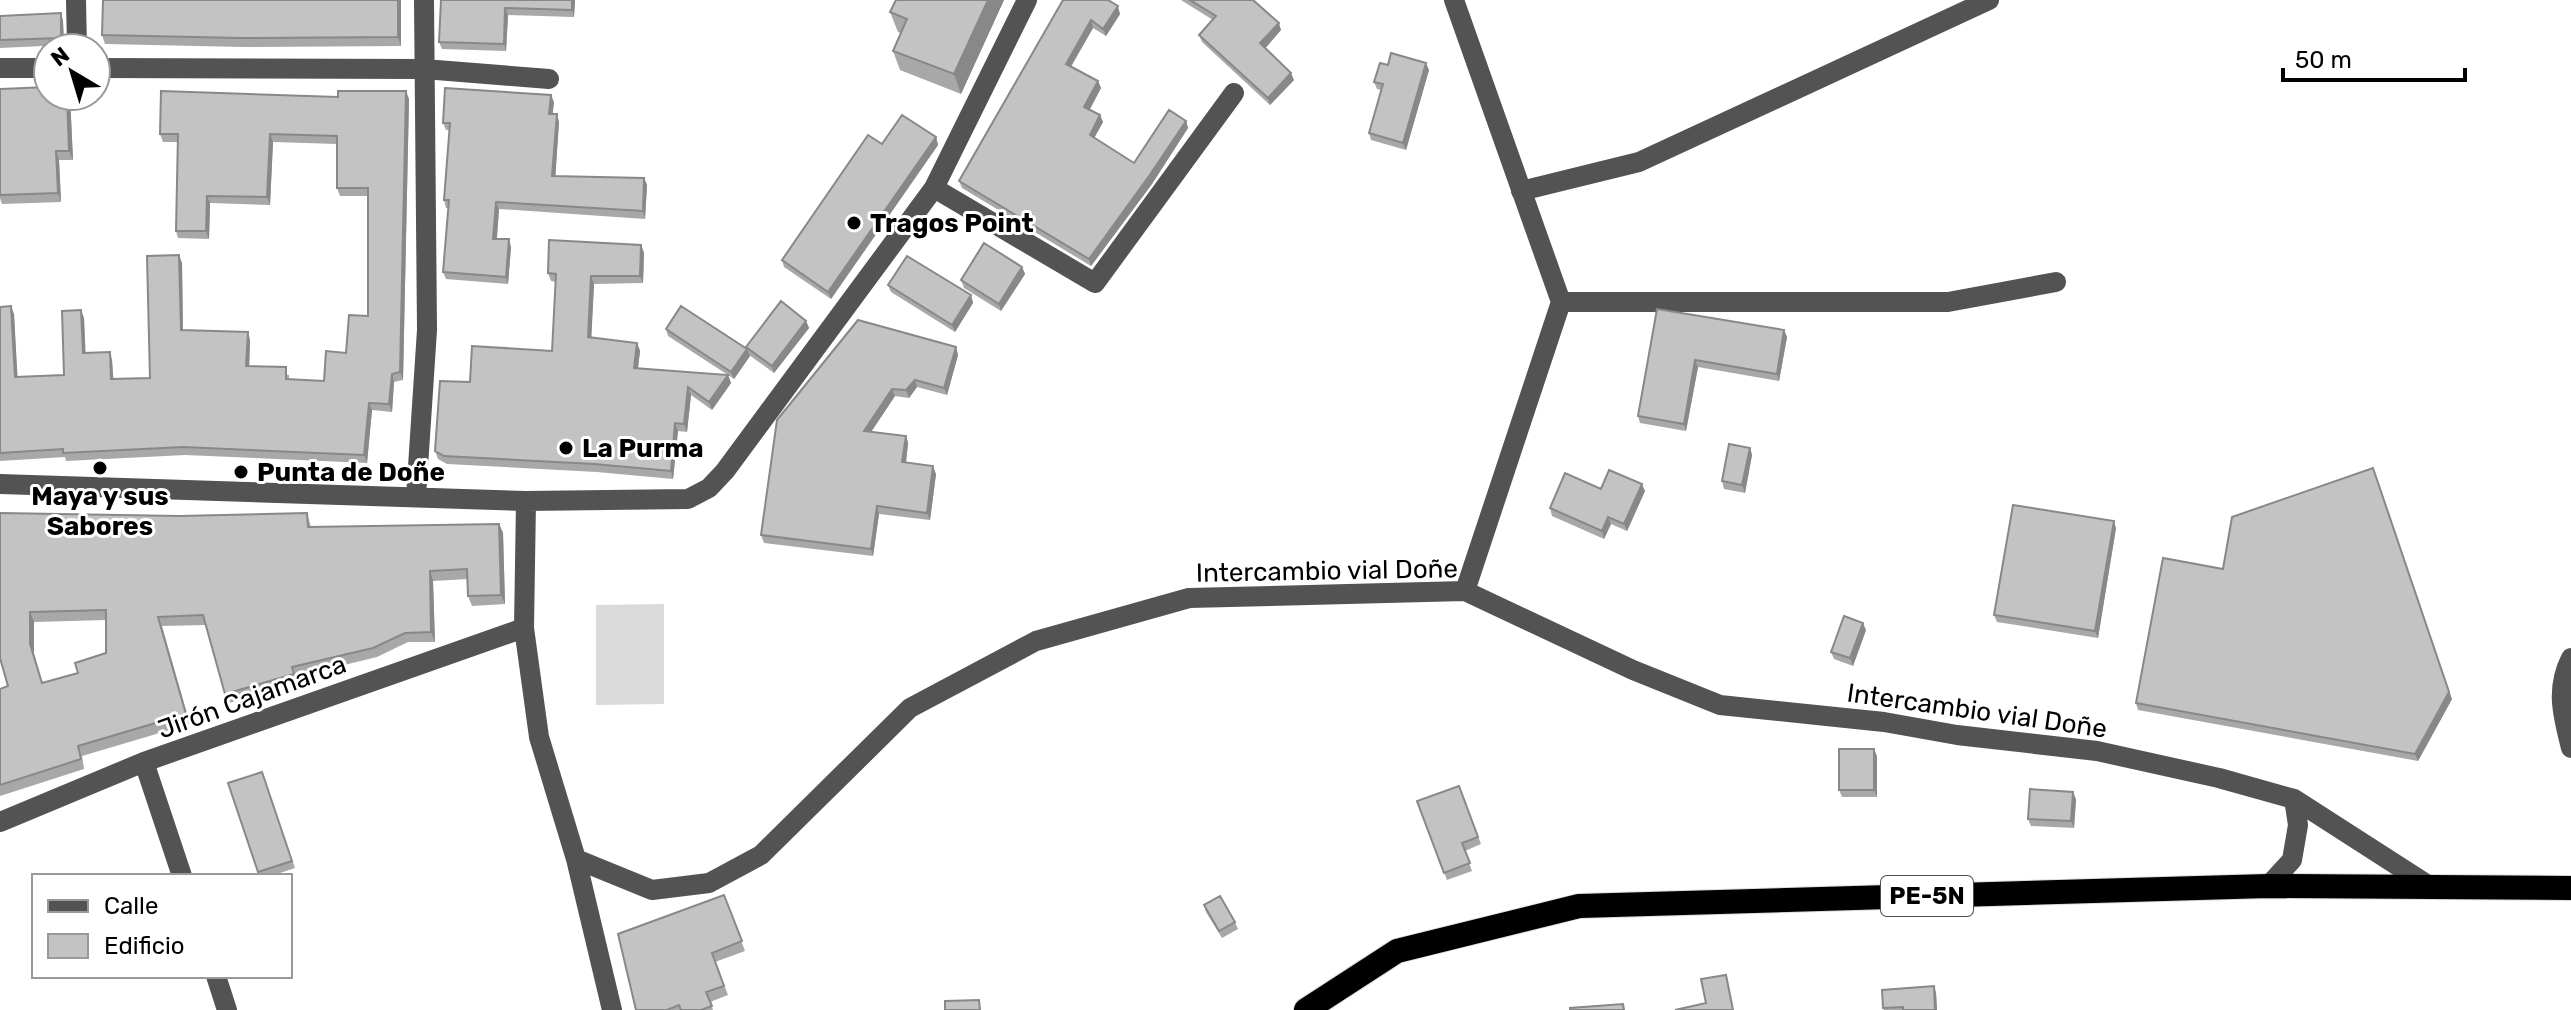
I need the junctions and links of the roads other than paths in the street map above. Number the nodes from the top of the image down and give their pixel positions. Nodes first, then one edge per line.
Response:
1 (76, 0) edge
2 (424, 0) edge
3 (1027, 0) edge
4 (1454, 0) edge
5 (1989, 0) edge
6 (77, 32) edge
7 (0, 68) edge
8 (32, 68) edge
9 (112, 68) edge
10 (424, 69) junction
11 (549, 79) dead end
12 (1234, 93) dead end
13 (934, 188) junction
14 (1521, 191) junction
15 (2056, 282) dead end
16 (1561, 302) junction
17 (0, 484) edge
18 (416, 497) junction
19 (526, 501) junction
20 (1465, 591) junction
21 (524, 628) junction
22 (2571, 658) edge
23 (2571, 748) edge
24 (144, 762) junction
25 (2294, 799) junction
26 (0, 822) edge
27 (576, 859) junction
28 (181, 874) edge
29 (2268, 886) junction
30 (2571, 888) edge
31 (2434, 889) junction
32 (217, 978) edge
33 (227, 1010) edge
34 (612, 1010) edge
35 (1306, 1010) edge

1 - 6 street
2 - 10 street
3 - 13 street
4 - 14 street
5 - 14 street
7 - 8 street
9 - 10 street
10 - 11 street
10 - 18 street
12 - 13 street
13 - 19 street
14 - 16 street
15 - 16 street
16 - 20 street
17 - 18 street
18 - 19 street
19 - 21 street
20 - 25 street, Intercambio vial Doñe
20 - 27 street, Intercambio vial Doñe
21 - 24 street, Jirón Cajamarca
21 - 27 street
22 - 23 street
24 - 26 street, Jirón Cajamarca
24 - 28 street
25 - 29 street
25 - 31 street, Intercambio vial Doñe
27 - 34 street
29 - 31 highway, PE-5N
29 - 35 highway, PE-5N
30 - 31 highway, PE-5N
32 - 33 street

